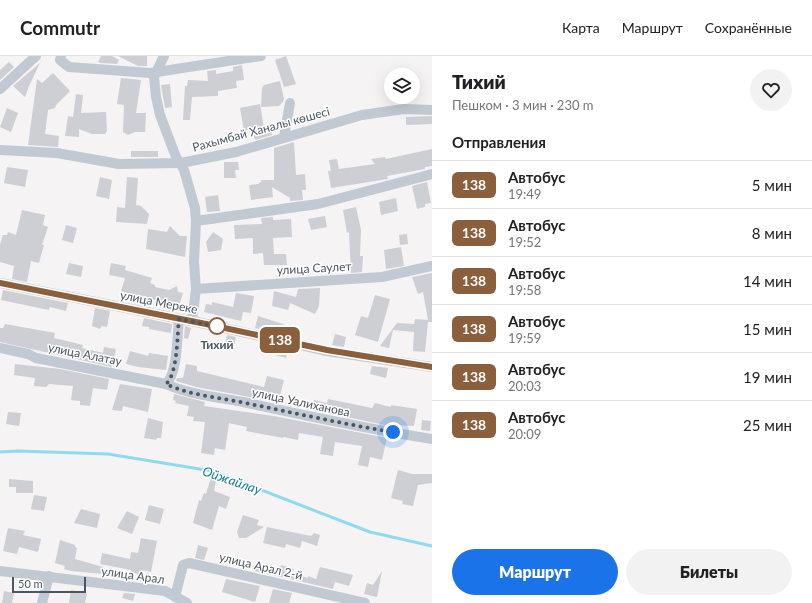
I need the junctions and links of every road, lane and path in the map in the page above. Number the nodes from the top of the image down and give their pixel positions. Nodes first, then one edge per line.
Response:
1 (36, 56) edge
2 (61, 56) edge
3 (164, 56) edge
4 (261, 56) edge
5 (157, 72) junction
6 (0, 89) edge
7 (290, 103) dead end
8 (432, 110) edge
9 (284, 137) junction
10 (0, 150) edge
11 (181, 163) junction
12 (432, 174) edge
13 (196, 221) junction
14 (432, 266) edge
15 (0, 283) edge
16 (196, 289) junction
17 (179, 319) junction
18 (192, 321) junction
19 (0, 348) edge
20 (432, 367) edge
21 (166, 384) junction
22 (432, 438) edge
23 (0, 571) edge
24 (49, 576) junction
25 (175, 597) junction
26 (42, 603) edge
27 (186, 603) edge
28 (365, 603) edge

1 - 6 street
2 - 5 street
3 - 5 street
4 - 5 street
5 - 11 street
7 - 9 street
8 - 9 street, Рахымбай Ханалы көшесі
9 - 11 street, Рахымбай Ханалы көшесі
10 - 11 street, Рахымбай Ханалы көшесі
11 - 13 street
12 - 13 street
13 - 16 street
14 - 16 street, улица Саулет
15 - 17 street, улица Мереке
16 - 18 street
17 - 18 street, улица Мереке
17 - 21 street
18 - 20 street, улица Мереке
19 - 21 street, улица Алатау
21 - 22 street, улица Уалиханова
23 - 24 street, улица Арал
24 - 25 street, улица Арал
24 - 26 street
25 - 27 street, улица Арал
25 - 28 street, улица Арал 2-й

